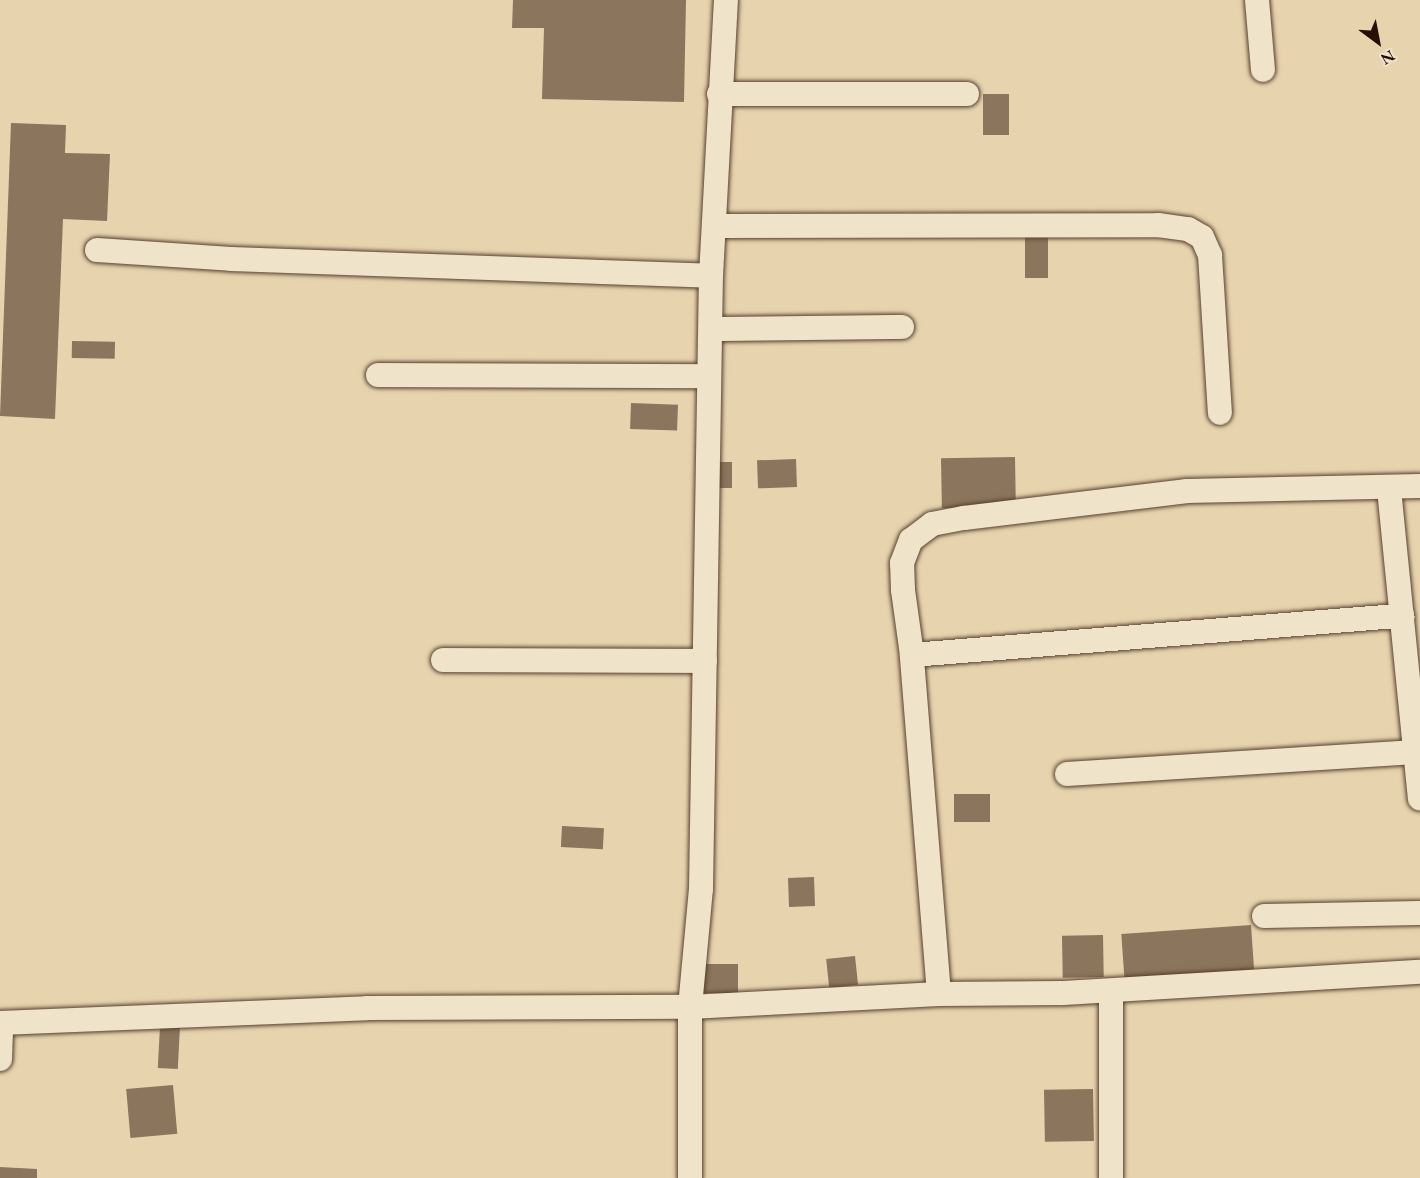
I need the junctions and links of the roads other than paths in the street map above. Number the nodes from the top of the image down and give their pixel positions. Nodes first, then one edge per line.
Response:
1 (726, 0) edge
2 (1257, 0) edge
3 (1263, 70) dead end
4 (718, 94) junction
5 (967, 94) dead end
6 (715, 226) junction
7 (97, 250) dead end
8 (711, 276) junction
9 (902, 327) dead end
10 (711, 329) junction
11 (378, 375) dead end
12 (710, 376) junction
13 (1220, 413) dead end
14 (1420, 486) edge
15 (1389, 489) junction
16 (1402, 616) junction
17 (912, 655) junction
18 (443, 660) dead end
19 (705, 661) junction
20 (1415, 752) junction
21 (1067, 774) dead end
22 (1420, 798) edge
23 (1420, 912) edge
24 (1264, 916) dead end
25 (1420, 972) edge
26 (1111, 991) junction
27 (939, 994) junction
28 (690, 1007) junction
29 (1, 1023) edge
30 (0, 1059) edge
31 (690, 1178) edge
32 (1111, 1178) edge

1 - 4 street
2 - 3 street
4 - 5 street
4 - 6 street
6 - 8 street
6 - 13 street
7 - 8 street
8 - 10 street
9 - 10 street
10 - 12 street
11 - 12 street
12 - 19 street
14 - 15 street
15 - 16 street
15 - 17 street
16 - 17 street
16 - 20 street
17 - 27 street
18 - 19 street
19 - 28 street
20 - 21 street
20 - 22 street
23 - 24 street
25 - 26 street
26 - 27 street
26 - 32 street
27 - 28 street
28 - 29 street
28 - 31 street
29 - 30 street

